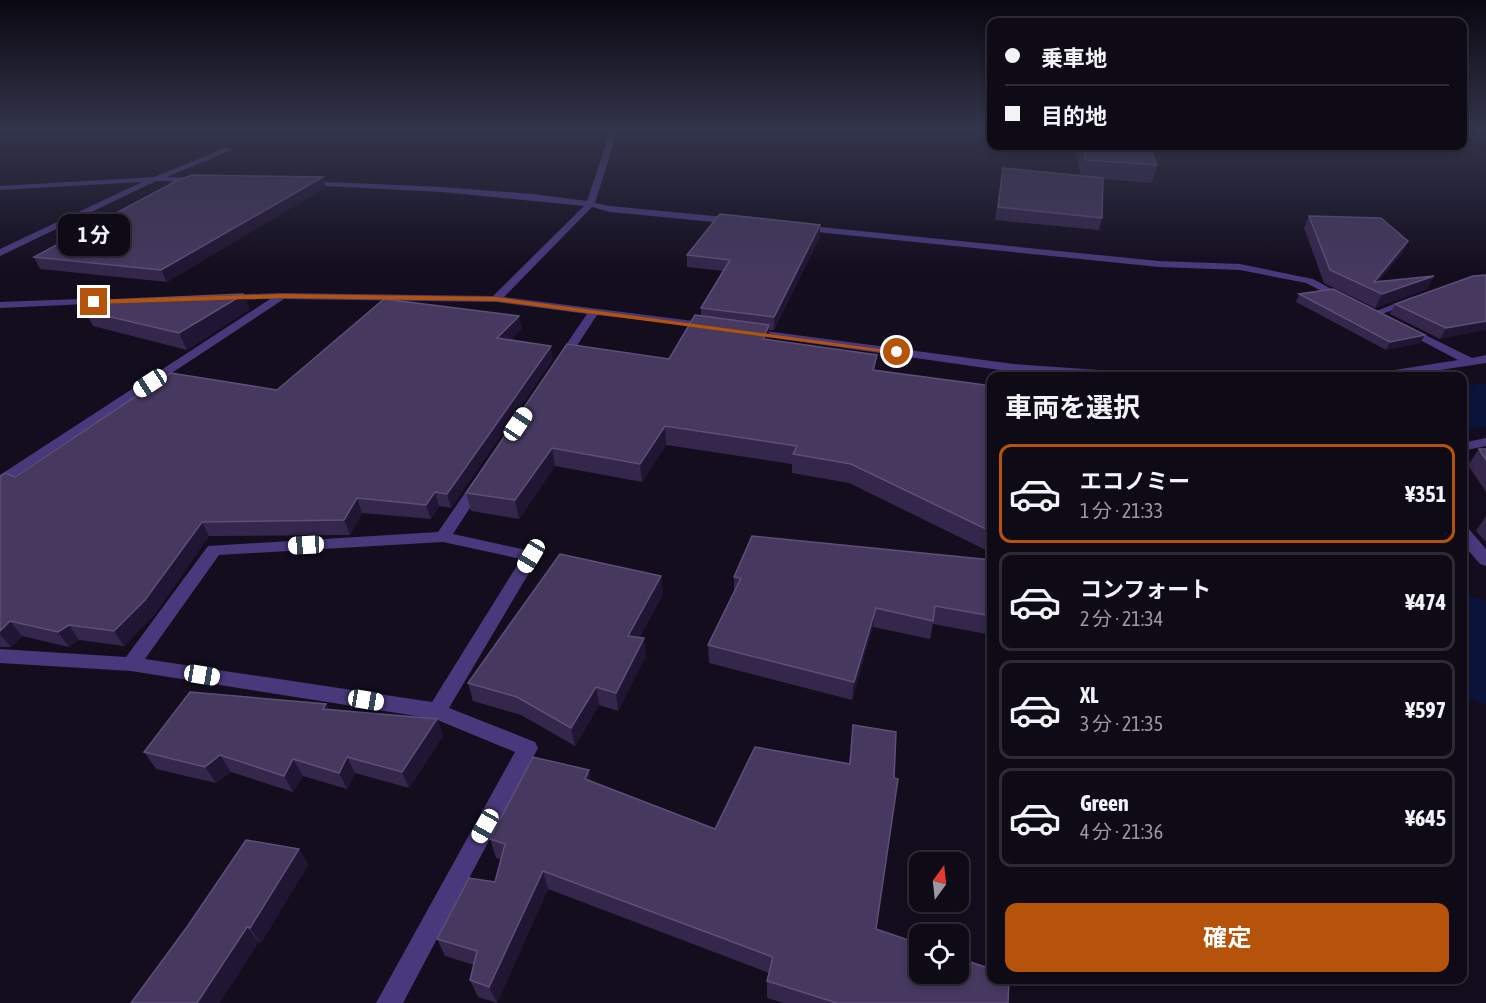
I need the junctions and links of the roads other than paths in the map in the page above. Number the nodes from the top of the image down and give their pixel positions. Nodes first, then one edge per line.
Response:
1 (163, 176) edge
2 (600, 176) edge
3 (155, 179) junction
4 (213, 180) edge
5 (293, 182) edge
6 (0, 188) edge
7 (591, 203) junction
8 (742, 222) edge
9 (789, 227) edge
10 (0, 253) edge
11 (282, 296) junction
12 (212, 298) edge
13 (1420, 298) edge
14 (496, 299) junction
15 (117, 301) edge
16 (0, 305) edge
17 (1366, 309) junction
18 (594, 311) junction
19 (1386, 319) edge
20 (1397, 324) edge
21 (1486, 359) edge
22 (1471, 362) junction
23 (554, 370) edge
24 (1014, 372) edge
25 (1407, 372) edge
26 (1486, 442) edge
27 (1467, 446) edge
28 (489, 468) edge
29 (0, 482) edge
30 (443, 537) junction
31 (1467, 538) edge
32 (1486, 560) edge
33 (0, 656) edge
34 (131, 664) junction
35 (437, 711) junction
36 (389, 1003) edge

1 - 3 street
2 - 7 street
3 - 4 street
3 - 6 street
3 - 10 street
5 - 7 street
7 - 8 street
7 - 14 street
9 - 17 street
11 - 12 street
11 - 14 street
11 - 29 street
13 - 17 street
14 - 18 street
15 - 16 street
17 - 19 street
18 - 23 street
18 - 24 street
20 - 22 street
21 - 22 street
22 - 25 street
26 - 27 street
28 - 30 street
30 - 34 street
30 - 35 street
31 - 32 street
33 - 34 street
34 - 35 street
35 - 36 street

